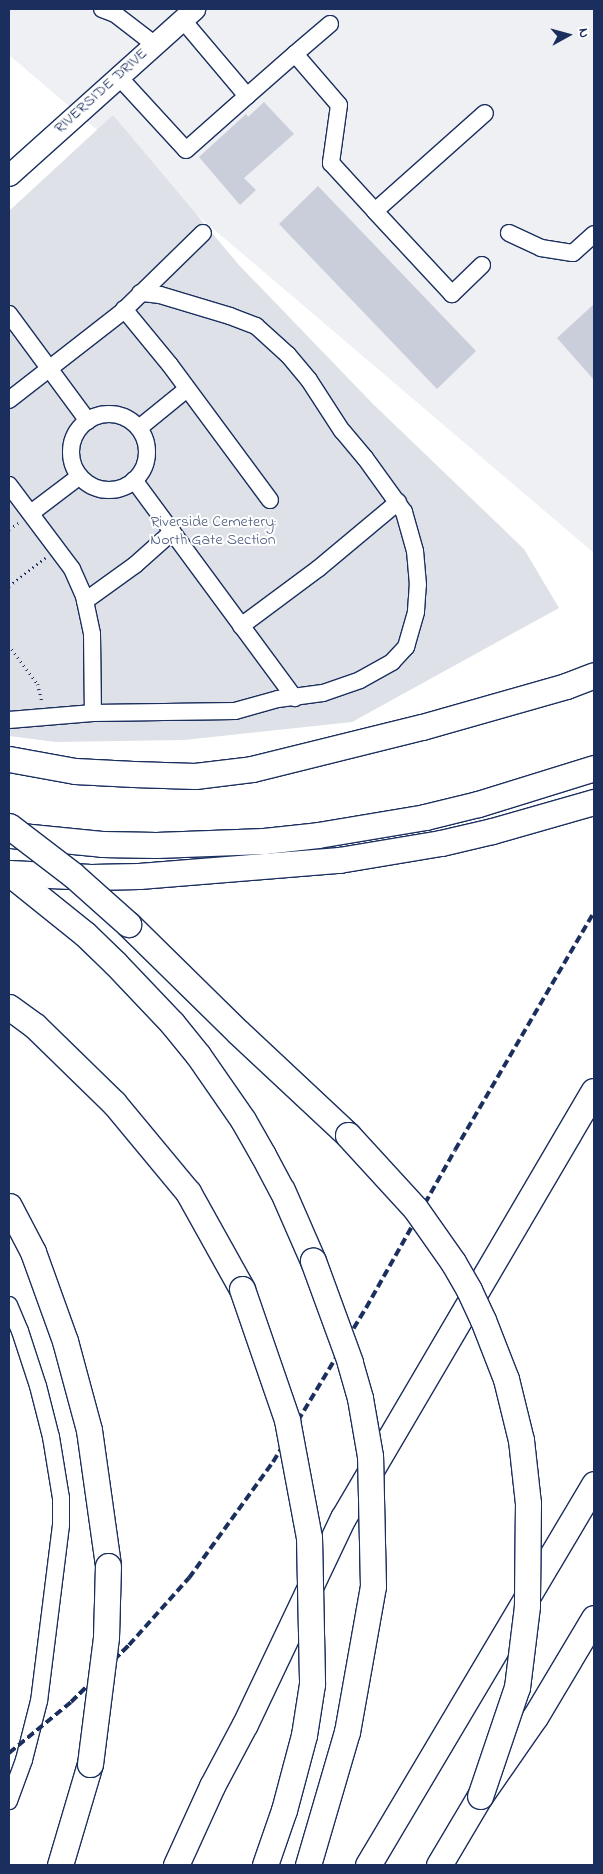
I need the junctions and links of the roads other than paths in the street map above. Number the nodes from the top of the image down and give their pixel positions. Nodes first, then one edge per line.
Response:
1 (102, 9) edge
2 (188, 14) edge
3 (330, 24) dead end
4 (154, 44) junction
5 (296, 54) junction
6 (118, 76) junction
7 (246, 96) junction
8 (485, 113) dead end
9 (9, 175) edge
10 (375, 211) junction
11 (203, 232) dead end
12 (509, 234) dead end
13 (594, 234) edge
14 (482, 265) dead end
15 (140, 293) junction
16 (124, 309) junction
17 (9, 314) edge
18 (50, 368) junction
19 (187, 389) junction
20 (9, 400) edge
21 (88, 421) junction
22 (138, 428) junction
23 (80, 476) junction
24 (134, 480) junction
25 (9, 485) edge
26 (270, 500) dead end
27 (398, 502) junction
28 (31, 513) junction
29 (172, 532) junction
30 (84, 601) junction
31 (241, 626) junction
32 (594, 675) edge
33 (295, 698) junction
34 (93, 713) junction
35 (9, 720) edge
36 (9, 759) edge
37 (589, 770) edge
38 (593, 802) edge
39 (9, 826) edge
40 (9, 835) edge
41 (9, 873) edge
42 (9, 1007) edge
43 (594, 1091) edge
44 (9, 1206) edge
45 (9, 1305) edge
46 (594, 1484) edge
47 (594, 1618) edge
48 (480, 1796) junction
49 (9, 1801) edge
50 (60, 1865) edge
51 (176, 1865) edge
52 (265, 1865) edge
53 (308, 1865) edge
54 (368, 1865) edge
55 (439, 1865) edge

1 - 4 street
2 - 4 main road, RIVERSIDE DRIVE
2 - 7 street
3 - 5 street
4 - 6 main road, RIVERSIDE DRIVE
5 - 7 street
5 - 10 street
6 - 7 street
6 - 9 main road, RIVERSIDE DRIVE
8 - 10 street
10 - 14 street
11 - 15 street
12 - 13 street
15 - 16 street
15 - 27 street
16 - 18 street
16 - 19 street
17 - 18 street
18 - 20 street
18 - 21 street
19 - 22 street
19 - 26 street
21 - 22 street
21 - 23 street
22 - 24 street
23 - 24 street
23 - 28 street
24 - 29 street
25 - 28 street
27 - 31 street
27 - 33 street
28 - 30 street
29 - 30 street
29 - 31 street
30 - 34 street
31 - 33 street
32 - 36 highway
33 - 34 street
34 - 35 street
37 - 40 highway
38 - 41 highway
39 - 48 highway, bridge
41 - 53 highway, bridge
42 - 52 highway, bridge
43 - 51 highway
44 - 50 highway, bridge
45 - 49 street
46 - 54 highway
47 - 48 highway, bridge
48 - 55 highway

